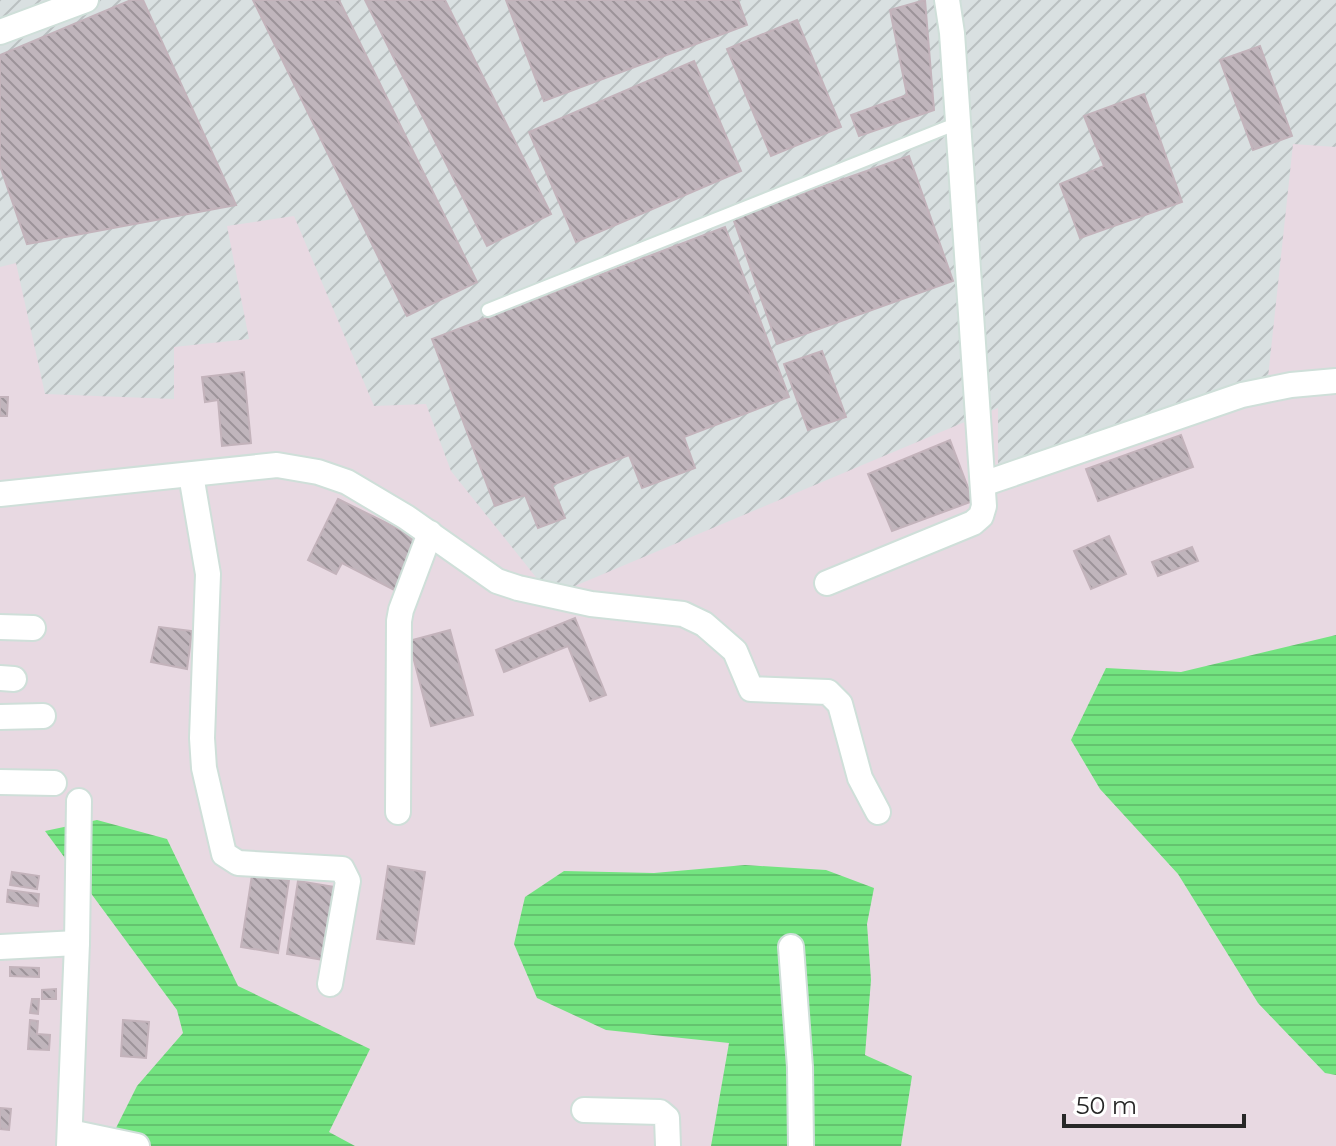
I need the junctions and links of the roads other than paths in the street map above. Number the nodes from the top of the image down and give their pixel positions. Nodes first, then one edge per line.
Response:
1 (86, 0) edge
2 (947, 0) edge
3 (0, 32) edge
4 (958, 123) junction
5 (488, 310) dead end
6 (1336, 381) edge
7 (191, 475) junction
8 (983, 484) junction
9 (0, 494) edge
10 (430, 533) junction
11 (827, 583) dead end
12 (0, 627) edge
13 (33, 628) dead end
14 (43, 716) dead end
15 (0, 717) edge
16 (0, 782) edge
17 (54, 783) dead end
18 (79, 801) dead end
19 (398, 812) dead end
20 (878, 812) dead end
21 (77, 943) junction
22 (0, 947) edge
23 (791, 947) dead end
24 (330, 984) dead end
25 (584, 1110) dead end
26 (70, 1139) edge
27 (137, 1146) edge
28 (668, 1146) edge
29 (801, 1146) edge

1 - 3 street
2 - 4 street
4 - 5 lane
4 - 8 street
6 - 8 street
7 - 9 street
7 - 10 street
7 - 24 street
8 - 11 street
10 - 19 street
10 - 20 street
12 - 13 street
14 - 15 street
16 - 17 street
18 - 21 street
21 - 22 street
21 - 26 street
23 - 29 street
25 - 28 street
26 - 27 street

